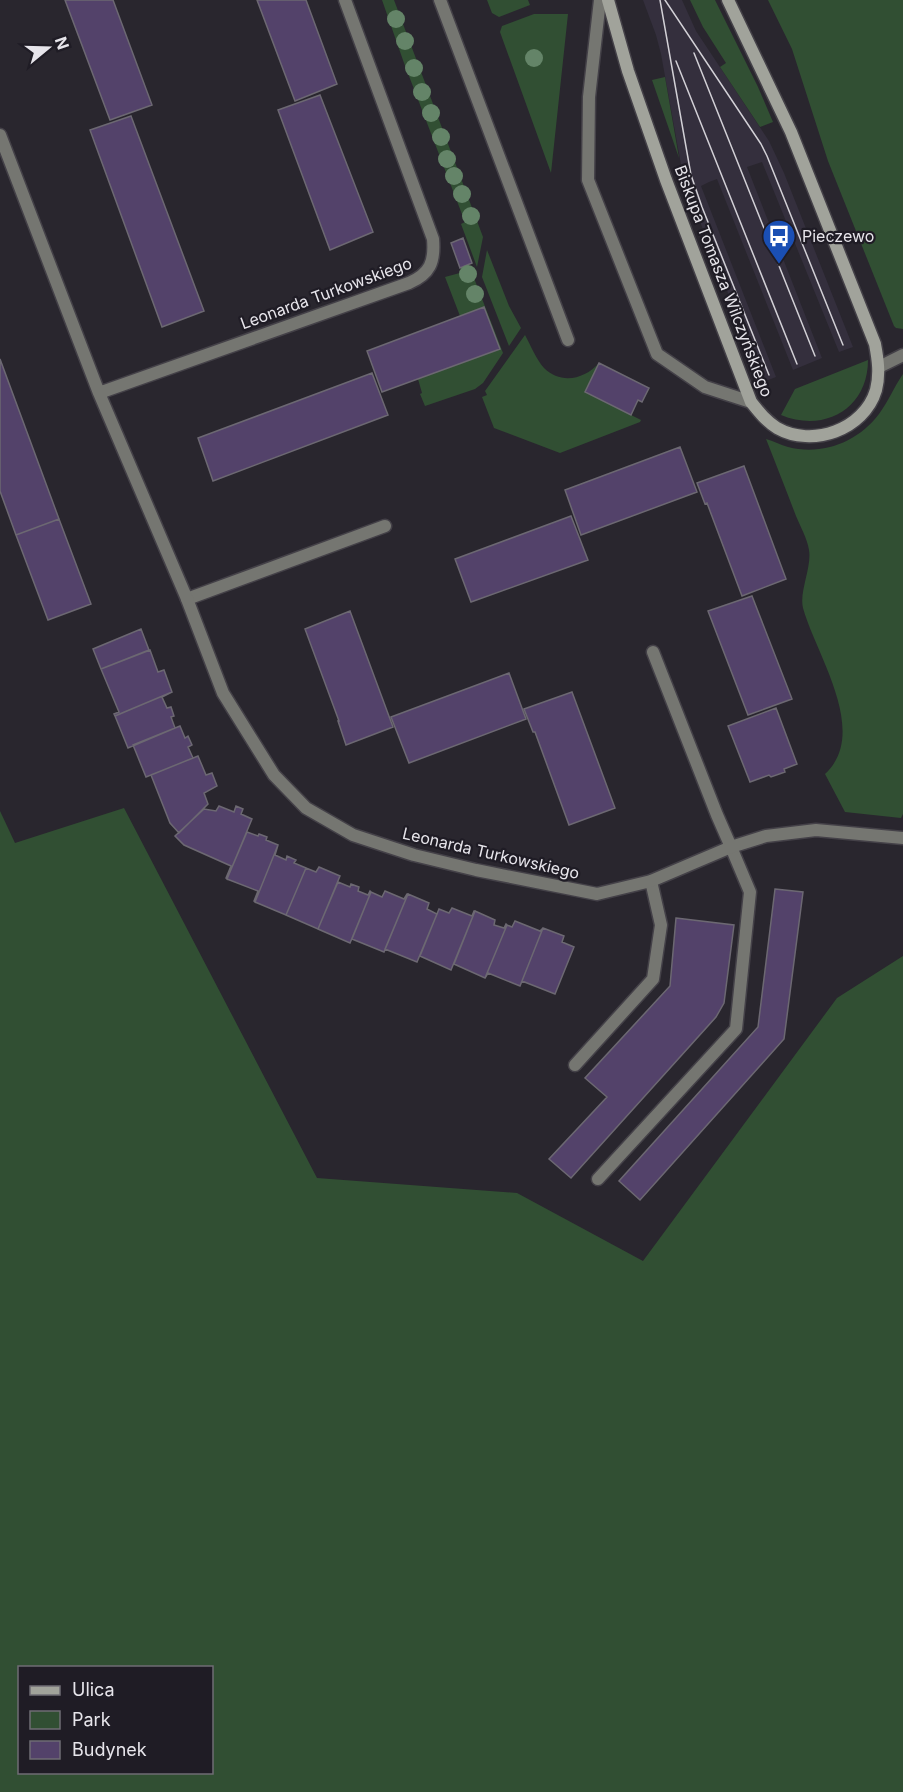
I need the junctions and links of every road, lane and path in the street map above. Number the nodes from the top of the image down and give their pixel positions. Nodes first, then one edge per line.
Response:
1 (345, 0) edge
2 (440, 0) edge
3 (600, 0) edge
4 (608, 0) edge
5 (728, 0) edge
6 (0, 135) edge
7 (568, 340) dead end
8 (903, 355) edge
9 (879, 367) junction
10 (99, 393) junction
11 (751, 402) junction
12 (385, 526) dead end
13 (187, 599) junction
14 (653, 652) dead end
15 (903, 838) edge
16 (731, 847) junction
17 (651, 881) junction
18 (575, 1065) dead end
19 (598, 1179) dead end

1 - 10 street, Leonarda Turkowskiego
2 - 7 street
3 - 11 street
4 - 11 street, Biskupa Tomasza Wilczyńskiego
5 - 9 street, Biskupa Tomasza Wilczyńskiego
6 - 10 street, Leonarda Turkowskiego
8 - 9 street
9 - 11 street, Biskupa Tomasza Wilczyńskiego
10 - 13 street, Leonarda Turkowskiego
12 - 13 street
13 - 17 street, Leonarda Turkowskiego
14 - 16 street
15 - 16 street, Leonarda Turkowskiego
16 - 17 street, Leonarda Turkowskiego
16 - 19 street
17 - 18 street

